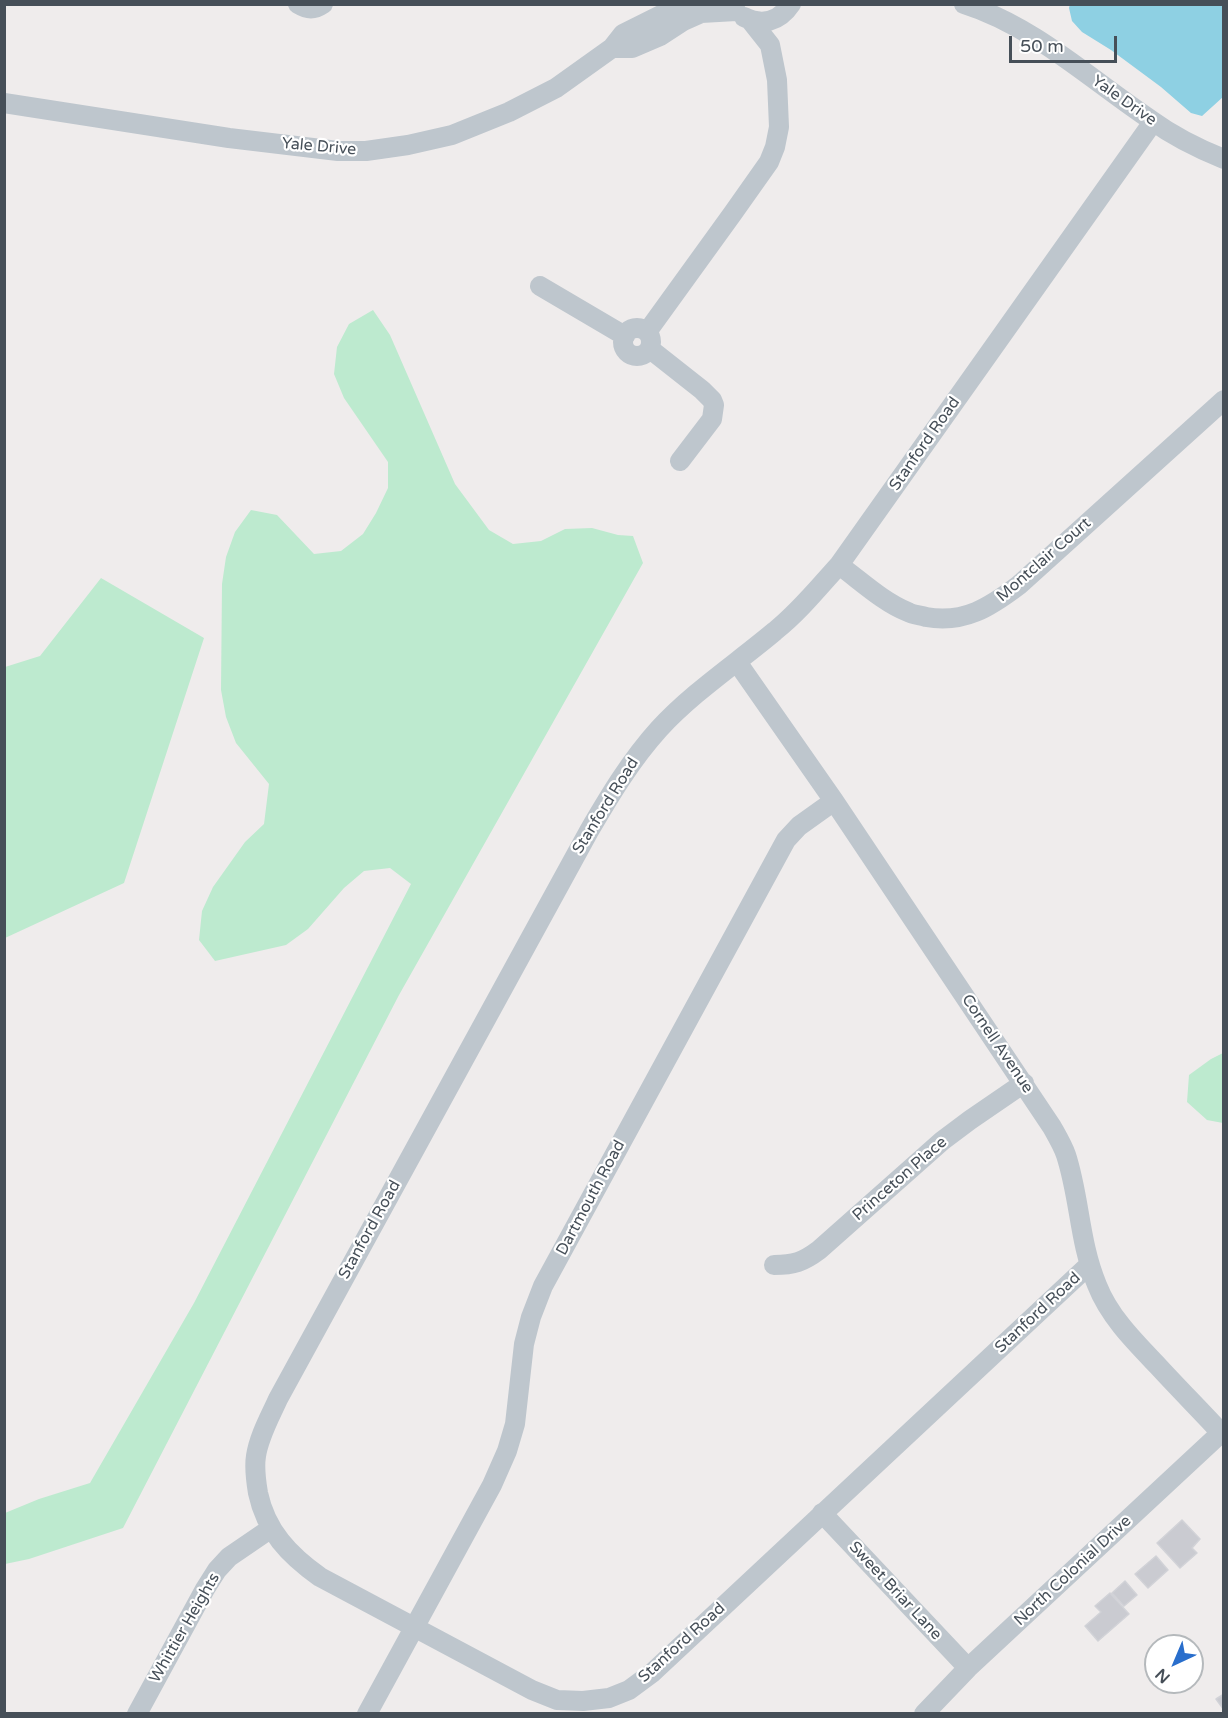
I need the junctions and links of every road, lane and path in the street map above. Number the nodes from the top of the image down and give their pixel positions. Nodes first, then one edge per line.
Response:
1 (298, 4) edge
2 (324, 4) edge
3 (683, 4) edge
4 (964, 4) edge
5 (788, 8) edge
6 (740, 12) edge
7 (770, 45) junction
8 (612, 48) junction
9 (4, 103) edge
10 (1153, 122) junction
11 (1224, 159) edge
12 (540, 286) dead end
13 (648, 341) junction
14 (1224, 400) edge
15 (680, 461) dead end
16 (839, 565) junction
17 (736, 662) junction
18 (834, 801) junction
19 (1024, 1083) junction
20 (774, 1265) dead end
21 (1089, 1265) junction
22 (1223, 1433) edge
23 (822, 1513) junction
24 (270, 1528) junction
25 (413, 1627) junction
26 (968, 1668) junction
27 (137, 1713) edge
28 (367, 1713) edge
29 (924, 1713) edge

1 - 2 street
3 - 8 street, Yale Drive
4 - 10 street, Yale Drive
5 - 6 street, Yale Drive
5 - 7 street
6 - 7 street
6 - 8 street, Yale Drive
7 - 13 street
8 - 9 street, Yale Drive
10 - 11 street, Yale Drive
10 - 16 street, Stanford Road
12 - 13 street
13 - 15 street
14 - 16 street, Montclair Court
16 - 17 street, Stanford Road
17 - 18 street, Cornell Avenue
17 - 24 street, Stanford Road
18 - 19 street, Cornell Avenue
18 - 25 street, Dartmouth Road
19 - 20 street, Princeton Place
19 - 21 street, Cornell Avenue
21 - 22 street, Cornell Avenue
21 - 23 street, Stanford Road
22 - 26 street, North Colonial Drive
23 - 25 street, Stanford Road
23 - 26 street, Sweet Briar Lane
24 - 25 street, Stanford Road
24 - 27 street, Whittier Heights
25 - 28 street, Dartmouth Road
26 - 29 street, North Colonial Drive

